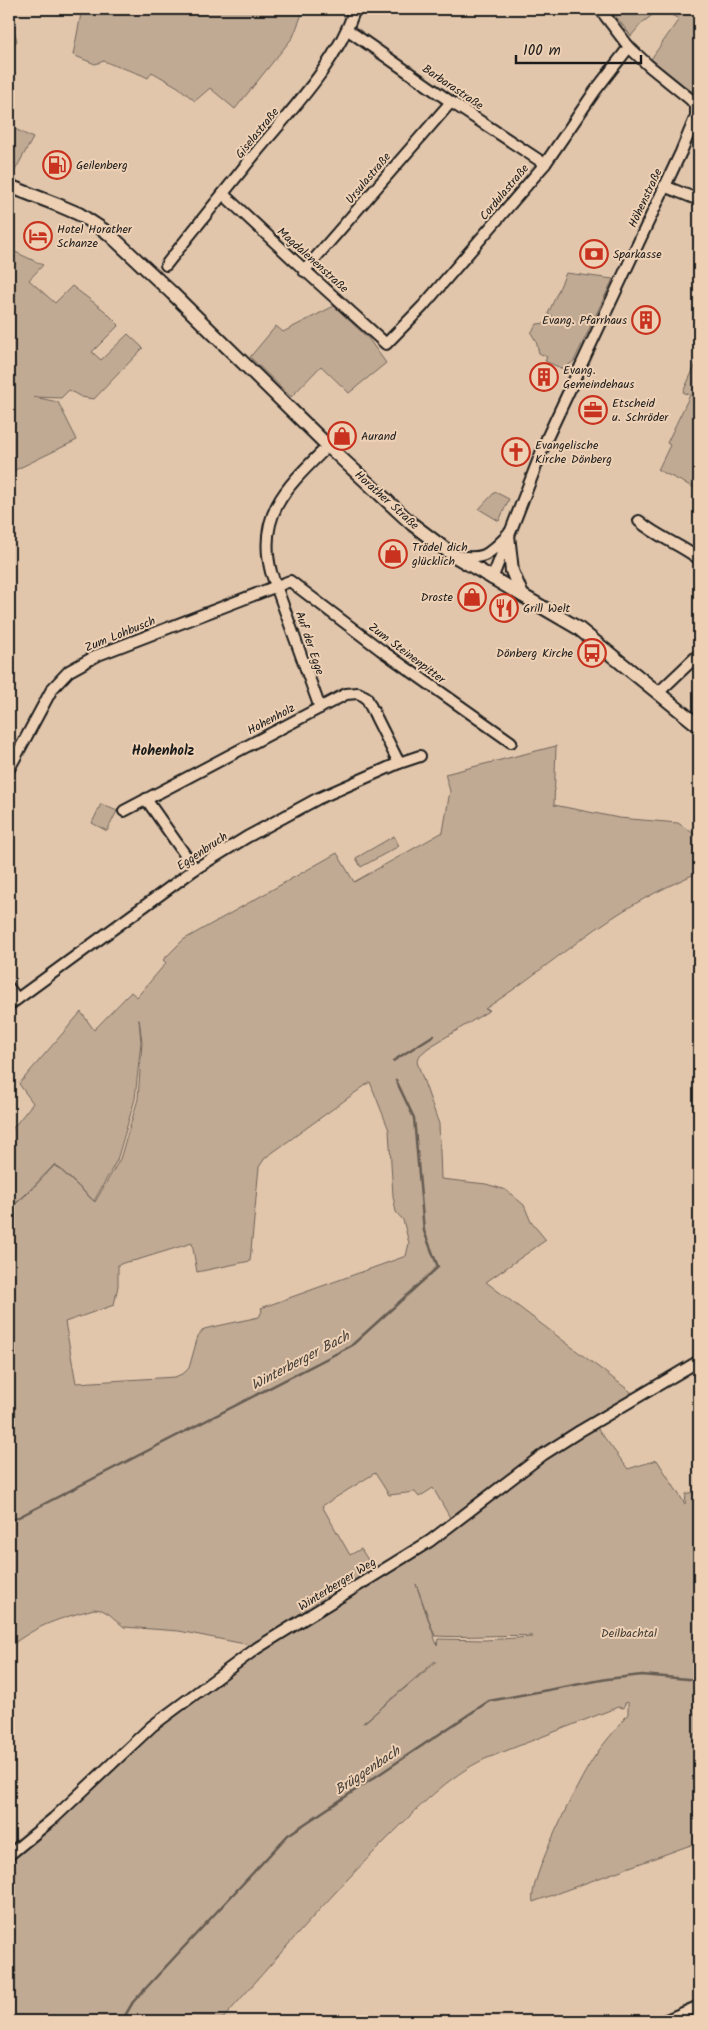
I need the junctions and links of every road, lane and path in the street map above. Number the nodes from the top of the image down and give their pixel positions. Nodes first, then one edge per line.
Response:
1 (355, 9) edge
2 (600, 9) edge
3 (348, 30) junction
4 (629, 46) junction
5 (451, 102) junction
6 (698, 104) edge
7 (545, 164) junction
8 (9, 186) edge
9 (664, 186) junction
10 (223, 194) junction
11 (699, 200) edge
12 (166, 264) dead end
13 (304, 270) junction
14 (386, 344) joint
15 (328, 446) junction
16 (639, 521) dead end
17 (508, 536) junction
18 (453, 555) junction
19 (699, 559) edge
20 (492, 579) junction
21 (290, 582) joint
22 (277, 586) junction
23 (522, 595) junction
24 (699, 654) edge
25 (658, 693) junction
26 (320, 708) junction
27 (699, 726) edge
28 (511, 742) dead end
29 (420, 756) dead end
30 (399, 763) junction
31 (9, 769) edge
32 (146, 799) junction
33 (124, 811) dead end
34 (195, 869) junction
35 (9, 988) edge
36 (13, 1002) edge
37 (699, 1361) edge
38 (9, 1855) edge
39 (699, 2006) edge
40 (664, 2021) edge

1 - 3 street, Giselastraße
2 - 4 street
3 - 5 street, Barbarastraße
3 - 10 street, Giselastraße
4 - 6 street
4 - 7 street, Cordulastraße
5 - 7 street, Barbarastraße
5 - 13 street, Ursulastraße
6 - 9 street, Höhenstraße
7 - 14 street, Cordulastraße
8 - 15 main road, Horather Straße
9 - 11 street
9 - 17 street, Höhenstraße
10 - 12 street, Giselastraße
10 - 13 street, Magdalenenstraße
13 - 14 street, Magdalenenstraße
15 - 18 main road, Horather Straße
15 - 22 street, Auf der Egge
16 - 19 street
17 - 18 street
17 - 20 street, Höhenstraße
17 - 23 main road
18 - 20 main road, Horather Straße
20 - 23 main road, Horather Straße
21 - 22 street, Zum Lohbusch
21 - 28 street, Zum Steinenpitter
22 - 26 street, Auf der Egge
22 - 31 street, Zum Lohbusch
23 - 25 main road, Horather Straße
24 - 25 street
25 - 27 main road, Horather Straße
26 - 30 street, Hohenholz
26 - 32 street, Hohenholz
29 - 30 street, Eggenbruch
30 - 34 street, Eggenbruch
32 - 33 street, Hohenholz
32 - 34 street
34 - 36 street, Eggenbruch
35 - 36 street, Eggenbruch
37 - 38 street, Winterberger Weg
39 - 40 street

